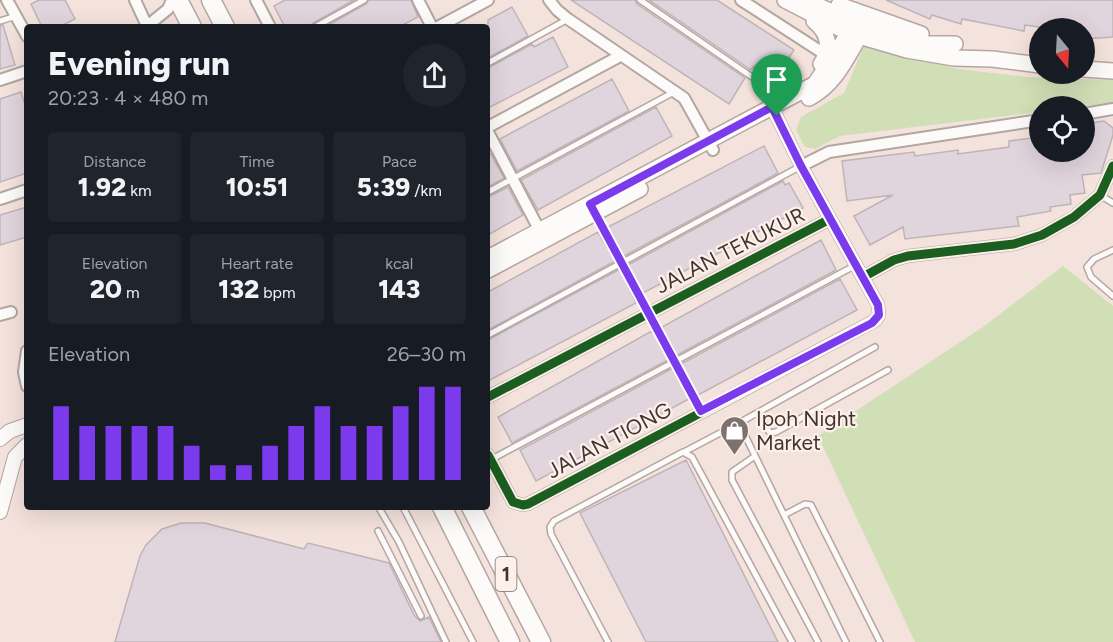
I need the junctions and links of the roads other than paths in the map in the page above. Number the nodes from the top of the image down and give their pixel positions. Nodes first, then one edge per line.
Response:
1 (7, 0) edge
2 (135, 0) edge
3 (172, 0) edge
4 (178, 0) edge
5 (212, 0) edge
6 (256, 0) edge
7 (364, 0) edge
8 (418, 0) edge
9 (488, 0) edge
10 (549, 0) edge
11 (640, 0) edge
12 (741, 0) edge
13 (786, 0) edge
14 (827, 0) edge
15 (805, 6) edge
16 (16, 16) junction
17 (568, 19) junction
18 (0, 21) edge
19 (147, 24) edge
20 (151, 24) edge
21 (190, 24) edge
22 (224, 24) edge
23 (268, 24) edge
24 (320, 24) edge
25 (430, 24) edge
26 (444, 24) edge
27 (24, 31) edge
28 (855, 33) junction
29 (955, 44) junction
30 (826, 55) junction
31 (620, 56) junction
32 (992, 59) junction
33 (490, 62) edge
34 (1029, 64) edge
35 (1095, 70) edge
36 (1113, 71) edge
37 (24, 72) edge
38 (0, 80) edge
39 (674, 92) junction
40 (781, 105) junction
41 (1113, 109) edge
42 (1095, 112) edge
43 (1029, 122) edge
44 (490, 126) edge
45 (490, 136) edge
46 (710, 146) junction
47 (801, 166) junction
48 (1113, 166) edge
49 (512, 178) junction
50 (24, 191) edge
51 (490, 191) edge
52 (1100, 195) junction
53 (0, 199) edge
54 (1113, 203) edge
55 (592, 208) junction
56 (830, 219) junction
57 (542, 235) junction
58 (1113, 250) edge
59 (490, 257) edge
60 (622, 263) junction
61 (856, 265) junction
62 (490, 269) edge
63 (862, 277) junction
64 (1113, 296) edge
65 (648, 312) junction
66 (490, 334) edge
67 (875, 347) dead end
68 (675, 362) junction
69 (888, 370) dead end
70 (490, 396) edge
71 (701, 411) junction
72 (758, 413) junction
73 (739, 423) junction
74 (24, 426) edge
75 (0, 440) edge
76 (24, 448) edge
77 (683, 452) junction
78 (755, 456) junction
79 (490, 457) edge
80 (490, 460) edge
81 (380, 510) edge
82 (405, 510) edge
83 (444, 510) edge
84 (473, 510) edge
85 (0, 512) edge
86 (784, 515) junction
87 (378, 531) dead end
88 (421, 616) dead end
89 (446, 642) edge
90 (473, 642) edge
91 (510, 642) edge
92 (541, 642) edge
93 (608, 642) edge
94 (792, 642) edge
95 (818, 642) edge
96 (846, 642) edge
97 (880, 642) edge

1 - 16 street
2 - 19 street
3 - 20 street
4 - 21 main road
5 - 22 main road
6 - 23 street
7 - 24 lane
8 - 25 street
9 - 26 street
10 - 17 street
11 - 40 lane
12 - 30 street
13 - 15 main road
14 - 29 main road
15 - 28 main road
15 - 30 main road
16 - 18 lane
16 - 27 street
17 - 31 street
17 - 33 lane
28 - 29 main road
28 - 32 main road
28 - 40 main road
28 - 40 main road
29 - 32 main road
30 - 40 main road
31 - 39 street
31 - 44 street
32 - 34 main road
35 - 36 main road
37 - 38 street
39 - 46 street
39 - 49 lane
40 - 46 main road
40 - 47 street, JALAN TIONG
41 - 42 street
43 - 47 street
45 - 49 street
46 - 55 main road
47 - 56 street, JALAN TIONG
47 - 60 lane
48 - 52 street
49 - 51 lane
49 - 57 street
50 - 53 street
52 - 54 lane
52 - 63 street
55 - 57 main road
55 - 60 lane
56 - 61 street, JALAN TIONG
56 - 65 street, JALAN TEKUKUR
57 - 59 main road
57 - 62 main road
58 - 64 lane
60 - 65 lane
60 - 66 lane
61 - 63 street, JALAN TIONG
61 - 68 lane
63 - 71 street, JALAN TIONG
65 - 68 lane
65 - 70 street, JALAN TEKUKUR
67 - 72 lane
68 - 71 lane
68 - 79 lane
69 - 72 lane
71 - 80 street, JALAN TIONG
72 - 73 lane
73 - 77 lane
73 - 78 lane
74 - 75 street
76 - 85 street
77 - 93 lane
77 - 94 lane
78 - 86 lane
78 - 95 lane
81 - 89 lane
82 - 90 lane
83 - 91 main road, 1
84 - 92 main road, 1
86 - 96 lane
86 - 97 lane
87 - 88 lane

